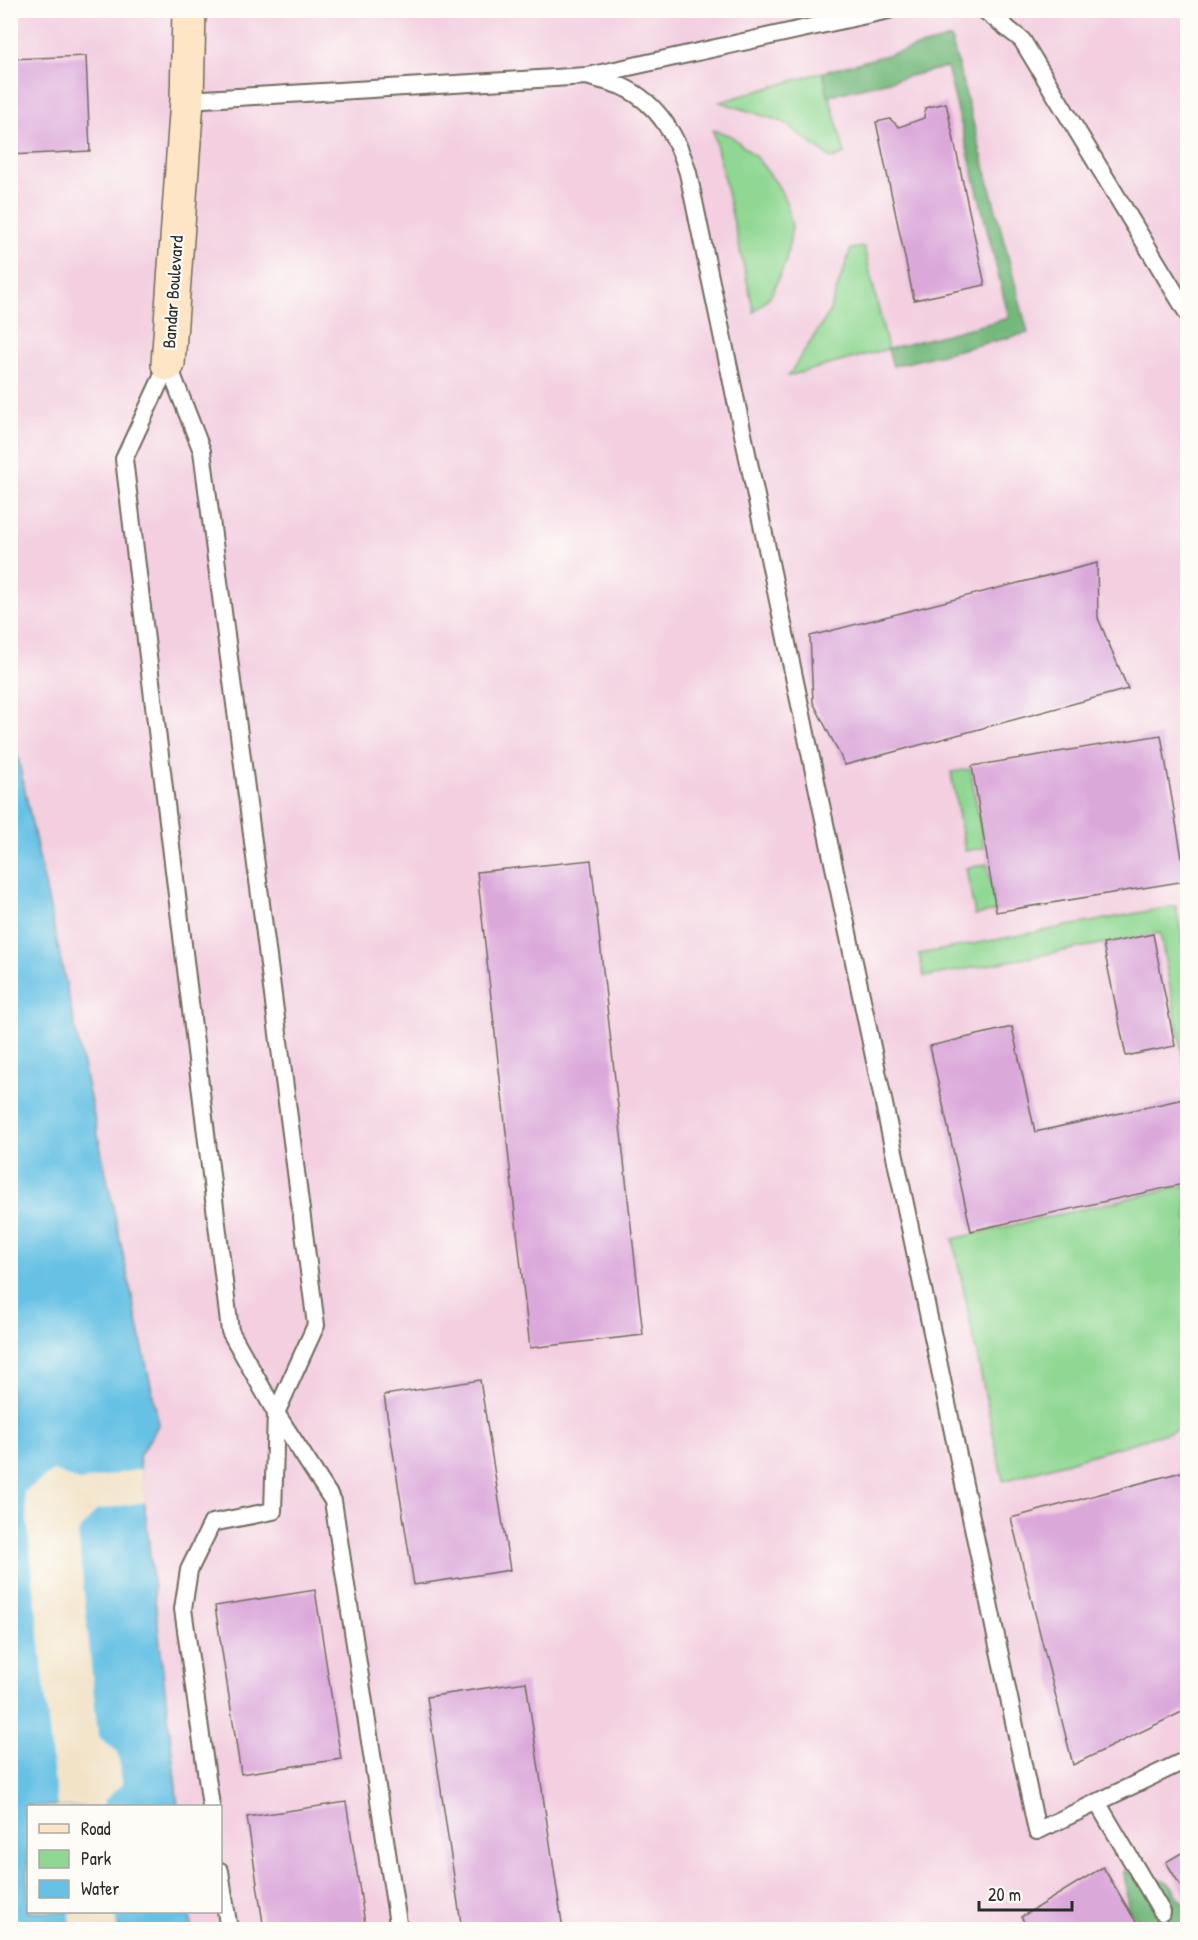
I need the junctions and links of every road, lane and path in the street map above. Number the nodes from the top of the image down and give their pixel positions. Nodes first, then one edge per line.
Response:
1 (167, 10) edge
2 (189, 10) edge
3 (889, 10) edge
4 (984, 10) edge
5 (587, 76) junction
6 (187, 100) junction
7 (1188, 314) edge
8 (168, 364) junction
9 (276, 1413) junction
10 (1188, 1759) edge
11 (1097, 1802) junction
12 (211, 1805) edge
13 (222, 1885) edge
14 (1162, 1912) dead end
15 (229, 1929) edge
16 (399, 1929) edge

1 - 8 main road, Bandar Boulevard
2 - 6 main road, Bandar Boulevard
3 - 5 lane
4 - 7 lane
5 - 6 lane
5 - 11 lane
6 - 8 main road, Bandar Boulevard
8 - 9 lane
8 - 9 lane
9 - 12 lane
9 - 16 lane
10 - 11 lane
11 - 14 lane
13 - 15 lane

